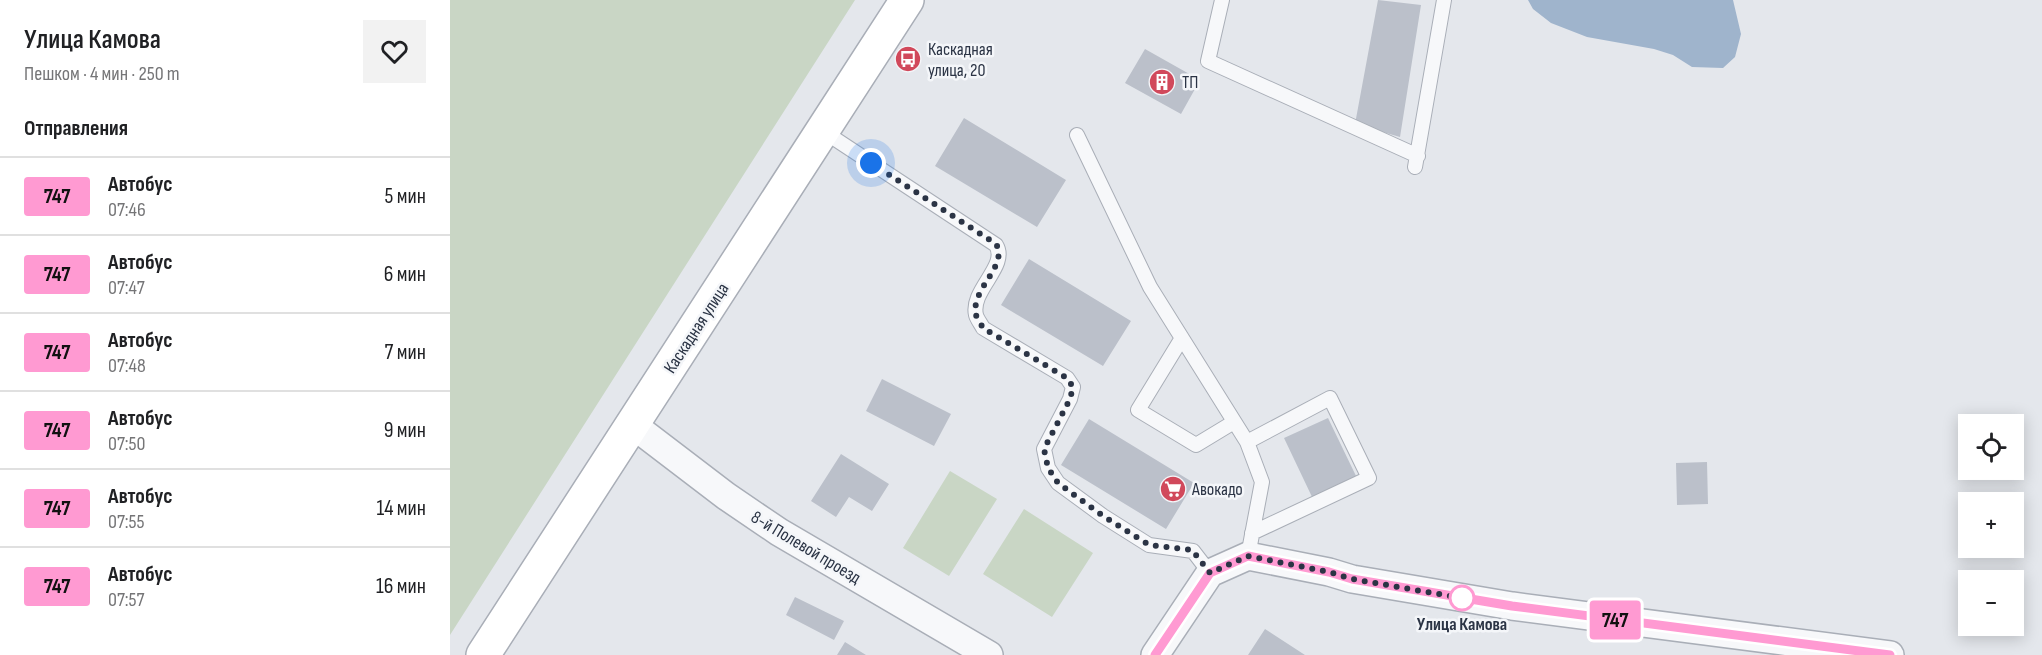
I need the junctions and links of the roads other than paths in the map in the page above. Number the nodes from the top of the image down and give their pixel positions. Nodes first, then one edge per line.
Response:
1 (907, 0) edge
2 (1222, 0) edge
3 (1444, 0) edge
4 (823, 131) junction
5 (1077, 135) dead end
6 (1182, 338) junction
7 (1234, 422) junction
8 (633, 425) junction
9 (1247, 442) junction
10 (1250, 545) junction
11 (1210, 573) junction
12 (483, 655) edge
13 (989, 655) edge
14 (1155, 655) edge
15 (1890, 655) edge

1 - 4 street, Каскадная улица
2 - 3 lane
4 - 8 street, Каскадная улица
4 - 11 lane
5 - 6 lane
6 - 7 lane
6 - 7 lane
7 - 9 lane
8 - 12 street, Каскадная улица
8 - 13 street, 8-й Полевой проезд
9 - 10 lane
9 - 10 lane
10 - 11 street
10 - 15 street
11 - 14 street

